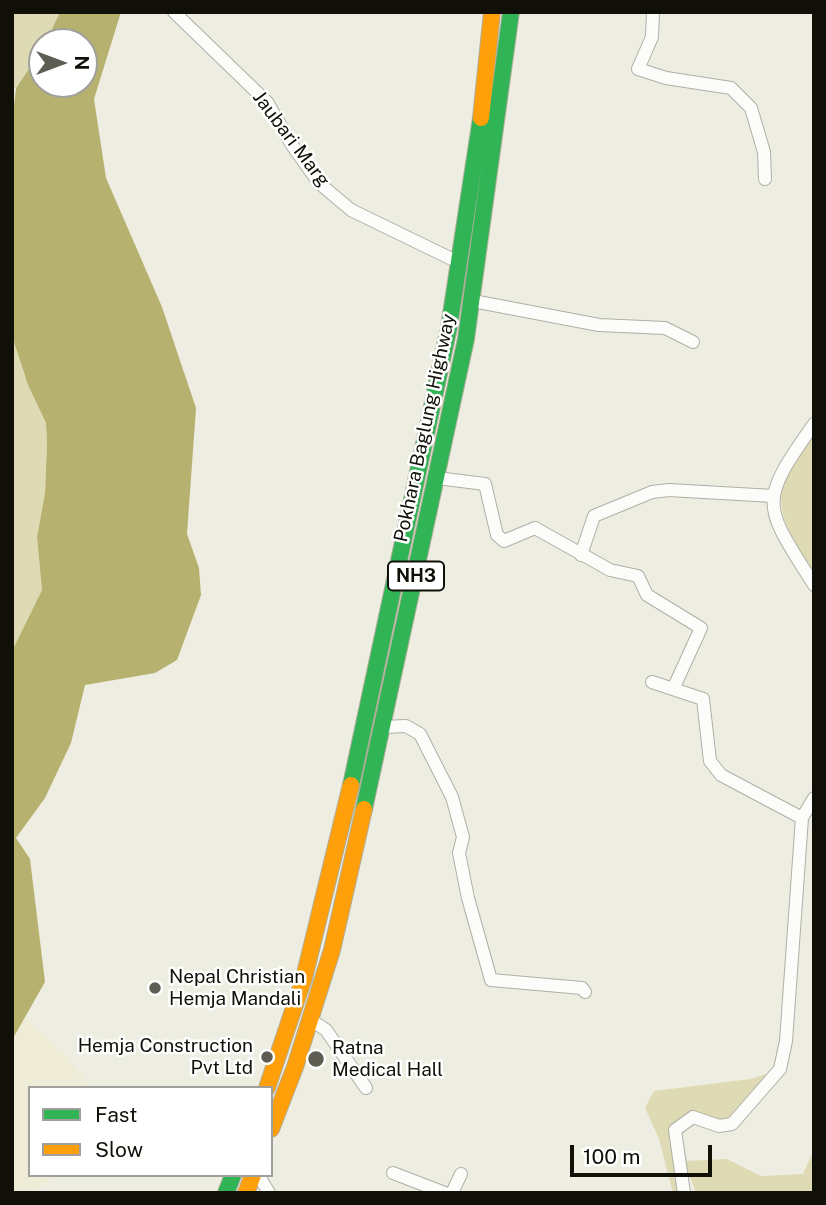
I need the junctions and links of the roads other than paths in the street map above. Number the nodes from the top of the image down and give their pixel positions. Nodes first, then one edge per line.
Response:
1 (174, 12) edge
2 (492, 12) edge
3 (511, 12) edge
4 (653, 12) edge
5 (765, 178) dead end
6 (460, 262) junction
7 (473, 301) junction
8 (693, 342) dead end
9 (814, 424) edge
10 (437, 478) junction
11 (773, 496) junction
12 (581, 555) junction
13 (814, 585) edge
14 (652, 682) dead end
15 (674, 687) junction
16 (384, 727) junction
17 (814, 799) edge
18 (802, 818) junction
19 (585, 992) dead end
20 (311, 1020) junction
21 (268, 1086) edge
22 (366, 1088) dead end
23 (273, 1124) edge
24 (393, 1173) dead end
25 (461, 1174) dead end
26 (256, 1177) edge
27 (269, 1193) edge
28 (445, 1193) edge
29 (452, 1193) edge
30 (684, 1193) edge

1 - 6 street, Jaubari Marg
2 - 6 highway, Pokhara Baglung Highway
3 - 7 highway, Pokhara Baglung Highway / NH3
4 - 5 street
6 - 21 highway, Pokhara Baglung Highway
7 - 8 street
7 - 10 highway, Pokhara Baglung Highway / NH3
9 - 11 street
10 - 12 street
10 - 16 highway, Pokhara Baglung Highway / NH3
11 - 12 street
11 - 13 street
12 - 15 street
14 - 15 street
15 - 18 street
16 - 19 street
16 - 20 highway, Pokhara Baglung Highway / NH3
17 - 18 street
18 - 30 street
20 - 22 street
20 - 23 highway, Pokhara Baglung Highway / NH3
24 - 28 street
25 - 29 street
26 - 27 street

